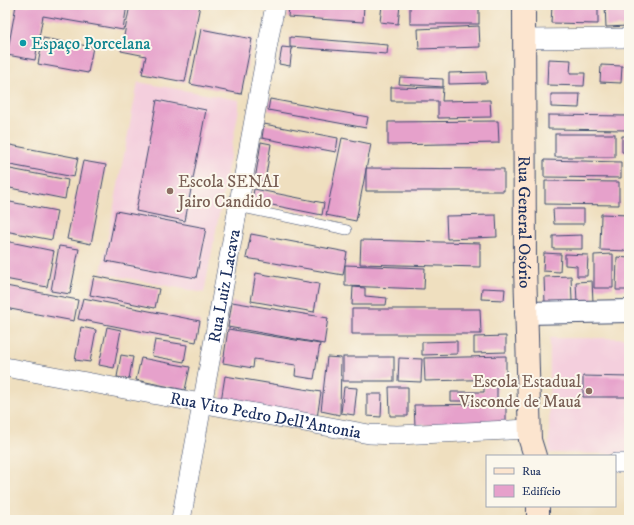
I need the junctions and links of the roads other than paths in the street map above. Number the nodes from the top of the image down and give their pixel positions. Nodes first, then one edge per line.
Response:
1 (275, 5) edge
2 (524, 5) edge
3 (629, 38) edge
4 (524, 39) junction
5 (238, 207) junction
6 (347, 230) dead end
7 (629, 311) edge
8 (526, 314) junction
9 (5, 367) edge
10 (202, 403) junction
11 (530, 445) edge
12 (616, 463) edge
13 (629, 463) edge
14 (526, 507) edge
15 (538, 507) edge
16 (181, 520) edge
17 (526, 520) edge
18 (538, 520) edge

1 - 5 street, Rua Luiz Lacava
2 - 4 main road, Rua General Osório
3 - 4 street
4 - 8 main road, Rua General Osório
5 - 6 lane
5 - 10 street, Rua Luiz Lacava
7 - 8 street
8 - 11 main road, Rua General Osório
9 - 10 street, Rua Vito Pedro Dell'Antonia
10 - 11 street, Rua Vito Pedro Dell'Antonia
10 - 16 street, Rua Luiz Lacava
12 - 13 street
14 - 17 main road
15 - 18 main road

